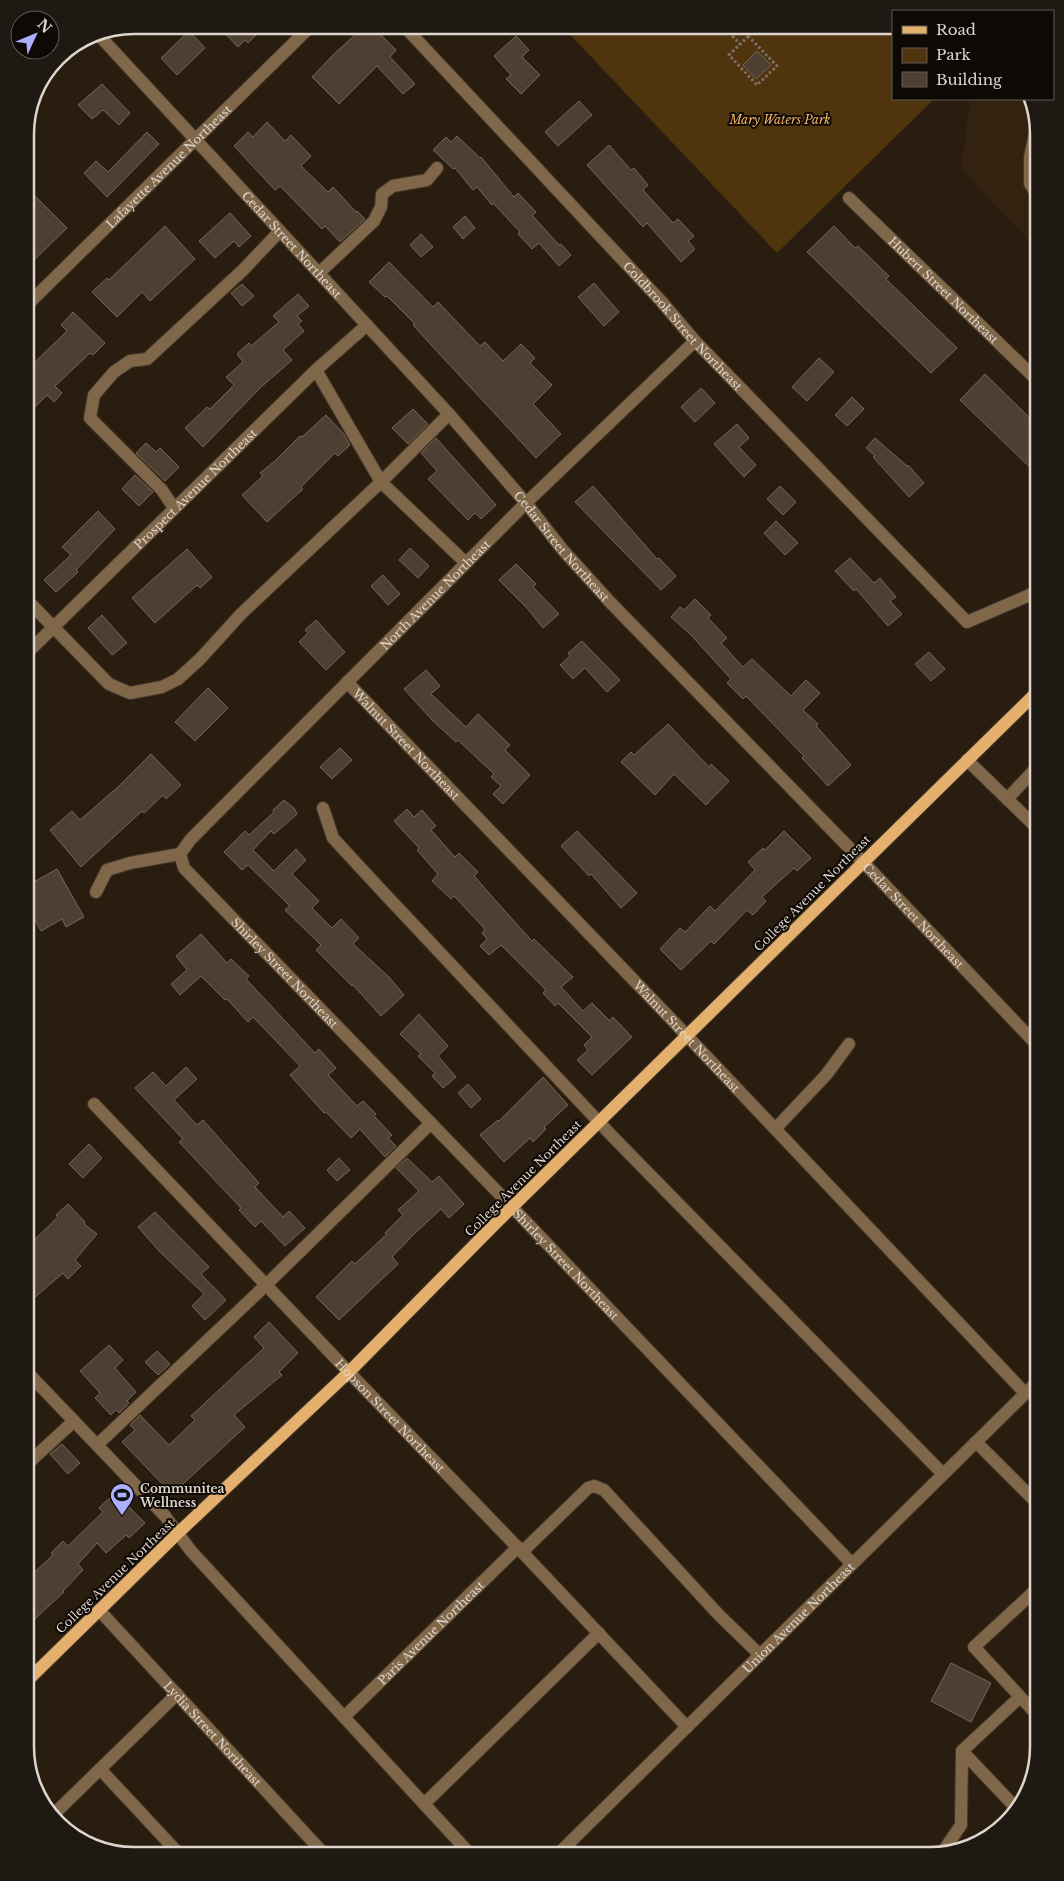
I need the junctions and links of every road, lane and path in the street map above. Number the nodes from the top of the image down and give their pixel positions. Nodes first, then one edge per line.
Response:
1 (303, 34) edge
2 (411, 34) edge
3 (731, 34) edge
4 (748, 36) joint
5 (102, 39) edge
6 (740, 44) junction
7 (195, 139) junction
8 (1030, 157) edge
9 (436, 168) dead end
10 (1030, 184) edge
11 (848, 198) dead end
12 (280, 232) junction
13 (319, 273) junction
14 (34, 298) edge
15 (367, 325) junction
16 (695, 341) junction
17 (316, 370) junction
18 (1030, 373) edge
19 (449, 414) junction
20 (381, 482) junction
21 (526, 503) junction
22 (174, 508) junction
23 (466, 563) junction
24 (1030, 595) edge
25 (34, 608) edge
26 (53, 628) junction
27 (34, 646) edge
28 (347, 682) junction
29 (1030, 699) edge
30 (967, 760) junction
31 (1030, 775) edge
32 (1007, 800) junction
33 (323, 808) dead end
34 (1030, 822) edge
35 (180, 854) junction
36 (864, 862) junction
37 (96, 892) dead end
38 (687, 1036) junction
39 (1030, 1038) edge
40 (849, 1044) dead end
41 (94, 1104) dead end
42 (431, 1122) junction
43 (598, 1122) junction
44 (775, 1128) junction
45 (512, 1207) junction
46 (266, 1285) junction
47 (349, 1372) junction
48 (34, 1379) edge
49 (1030, 1389) edge
50 (1025, 1394) junction
51 (74, 1421) junction
52 (976, 1442) junction
53 (97, 1445) junction
54 (34, 1458) edge
55 (943, 1474) junction
56 (1030, 1496) edge
57 (178, 1533) junction
58 (520, 1550) junction
59 (852, 1564) junction
60 (1030, 1595) edge
61 (99, 1610) junction
62 (599, 1633) junction
63 (760, 1655) junction
64 (34, 1674) edge
65 (177, 1694) junction
66 (1019, 1698) junction
67 (1030, 1708) edge
68 (344, 1717) junction
69 (687, 1727) junction
70 (962, 1751) junction
71 (100, 1769) junction
72 (424, 1804) junction
73 (1012, 1804) edge
74 (57, 1811) edge
75 (947, 1845) edge
76 (173, 1847) edge
77 (318, 1847) edge
78 (464, 1847) edge
79 (565, 1847) edge

1 - 7 street, Lafayette Avenue Northeast
2 - 16 street, Coldbrook Street Northeast
3 - 6 path
4 - 6 path
4 - 6 path
5 - 7 street, Cedar Street Northeast
7 - 12 street, Cedar Street Northeast
7 - 14 street, Lafayette Avenue Northeast
8 - 10 street
9 - 13 street
11 - 18 street, Hubert Street Northeast
12 - 13 street, Cedar Street Northeast
12 - 22 street
13 - 15 street, Cedar Street Northeast
15 - 17 street, Prospect Avenue Northeast
15 - 19 street, Cedar Street Northeast
16 - 21 street, North Avenue Northeast
16 - 24 street, Coldbrook Street Northeast
17 - 20 street
17 - 22 street, Prospect Avenue Northeast
19 - 20 street
19 - 21 street, Cedar Street Northeast
20 - 23 street
20 - 26 street
21 - 23 street, North Avenue Northeast
21 - 36 street, Cedar Street Northeast
22 - 26 street, Prospect Avenue Northeast
23 - 28 street, North Avenue Northeast
25 - 26 street
26 - 27 street, Prospect Avenue Northeast
28 - 35 street, North Avenue Northeast
28 - 38 street, Walnut Street Northeast
29 - 30 main road, College Avenue Northeast
30 - 32 street
30 - 36 main road, College Avenue Northeast
31 - 32 street
32 - 34 street
33 - 43 street
35 - 37 street
35 - 42 street, Shirley Street Northeast
36 - 38 main road, College Avenue Northeast
36 - 39 street, Cedar Street Northeast
38 - 43 main road, College Avenue Northeast
38 - 44 street, Walnut Street Northeast
40 - 44 street
41 - 46 street, Hopson Street Northeast
42 - 45 street, Shirley Street Northeast
42 - 46 street
43 - 45 main road, College Avenue Northeast
43 - 55 street
44 - 50 street, Walnut Street Northeast
45 - 47 main road, College Avenue Northeast
45 - 59 street, Shirley Street Northeast
46 - 47 street, Hopson Street Northeast
46 - 53 street
47 - 57 main road, College Avenue Northeast
47 - 58 street, Hopson Street Northeast
48 - 51 street
49 - 50 street, Union Avenue Northeast
50 - 52 street, Union Avenue Northeast
51 - 53 street
51 - 54 street
52 - 55 street, Union Avenue Northeast
52 - 56 street
53 - 57 street
55 - 59 street, Union Avenue Northeast
57 - 61 main road, College Avenue Northeast
57 - 68 street
58 - 62 street, Hopson Street Northeast
58 - 63 street, Paris Avenue Northeast
58 - 68 street, Paris Avenue Northeast
59 - 63 street, Union Avenue Northeast
60 - 66 street
61 - 64 main road, College Avenue Northeast
61 - 65 street, Lydia Street Northeast
62 - 69 street, Hopson Street Northeast
62 - 72 street
63 - 69 street, Union Avenue Northeast
65 - 71 street
65 - 77 street, Lydia Street Northeast
66 - 67 street
66 - 70 street
68 - 72 street
69 - 79 street, Union Avenue Northeast
70 - 73 street
70 - 75 street
71 - 74 street
71 - 76 street
72 - 78 street

